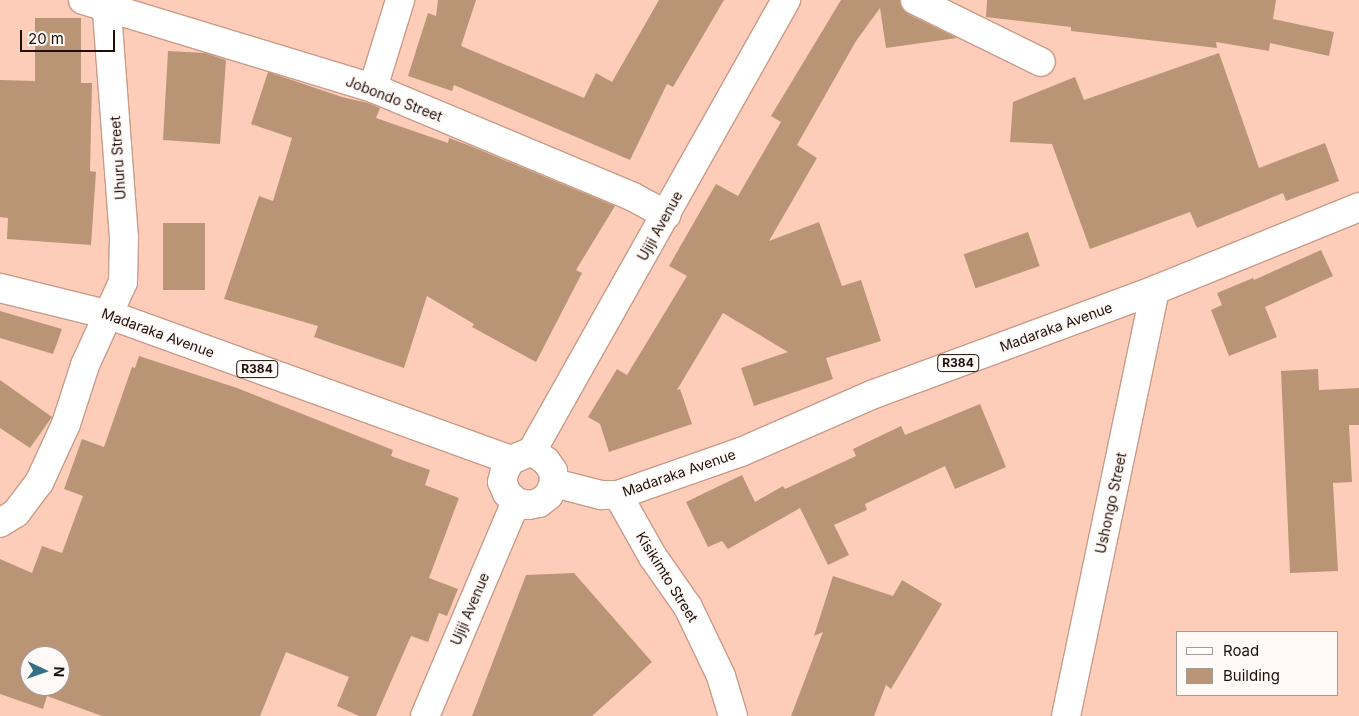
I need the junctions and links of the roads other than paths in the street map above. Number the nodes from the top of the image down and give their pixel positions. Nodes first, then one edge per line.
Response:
1 (400, 0) edge
2 (786, 0) edge
3 (915, 0) edge
4 (99, 3) edge
5 (1041, 62) dead end
6 (373, 88) junction
7 (1359, 207) edge
8 (667, 215) junction
9 (0, 288) edge
10 (1155, 290) junction
11 (110, 315) junction
12 (522, 456) junction
13 (554, 483) junction
14 (618, 495) junction
15 (516, 502) junction
16 (0, 523) edge
17 (424, 716) edge
18 (733, 716) edge
19 (1066, 716) edge

1 - 6 main road
2 - 8 main road, Ujiji Avenue
3 - 5 main road
4 - 6 main road, Jobondo Street
4 - 11 main road, Uhuru Street
6 - 8 main road, Jobondo Street
7 - 10 main road, Madaraka Avenue / R384
8 - 12 main road, Ujiji Avenue
9 - 11 main road, Madaraka Avenue / R384
10 - 14 main road, Madaraka Avenue / R384
10 - 19 main road, Ushongo Street
11 - 12 main road, Madaraka Avenue / R384
11 - 16 main road, Uhuru Street
12 - 13 main road
12 - 15 main road
13 - 14 main road, Madaraka Avenue / R384
13 - 15 main road
14 - 18 main road, Kisikimto Street
15 - 17 main road, Ujiji Avenue

